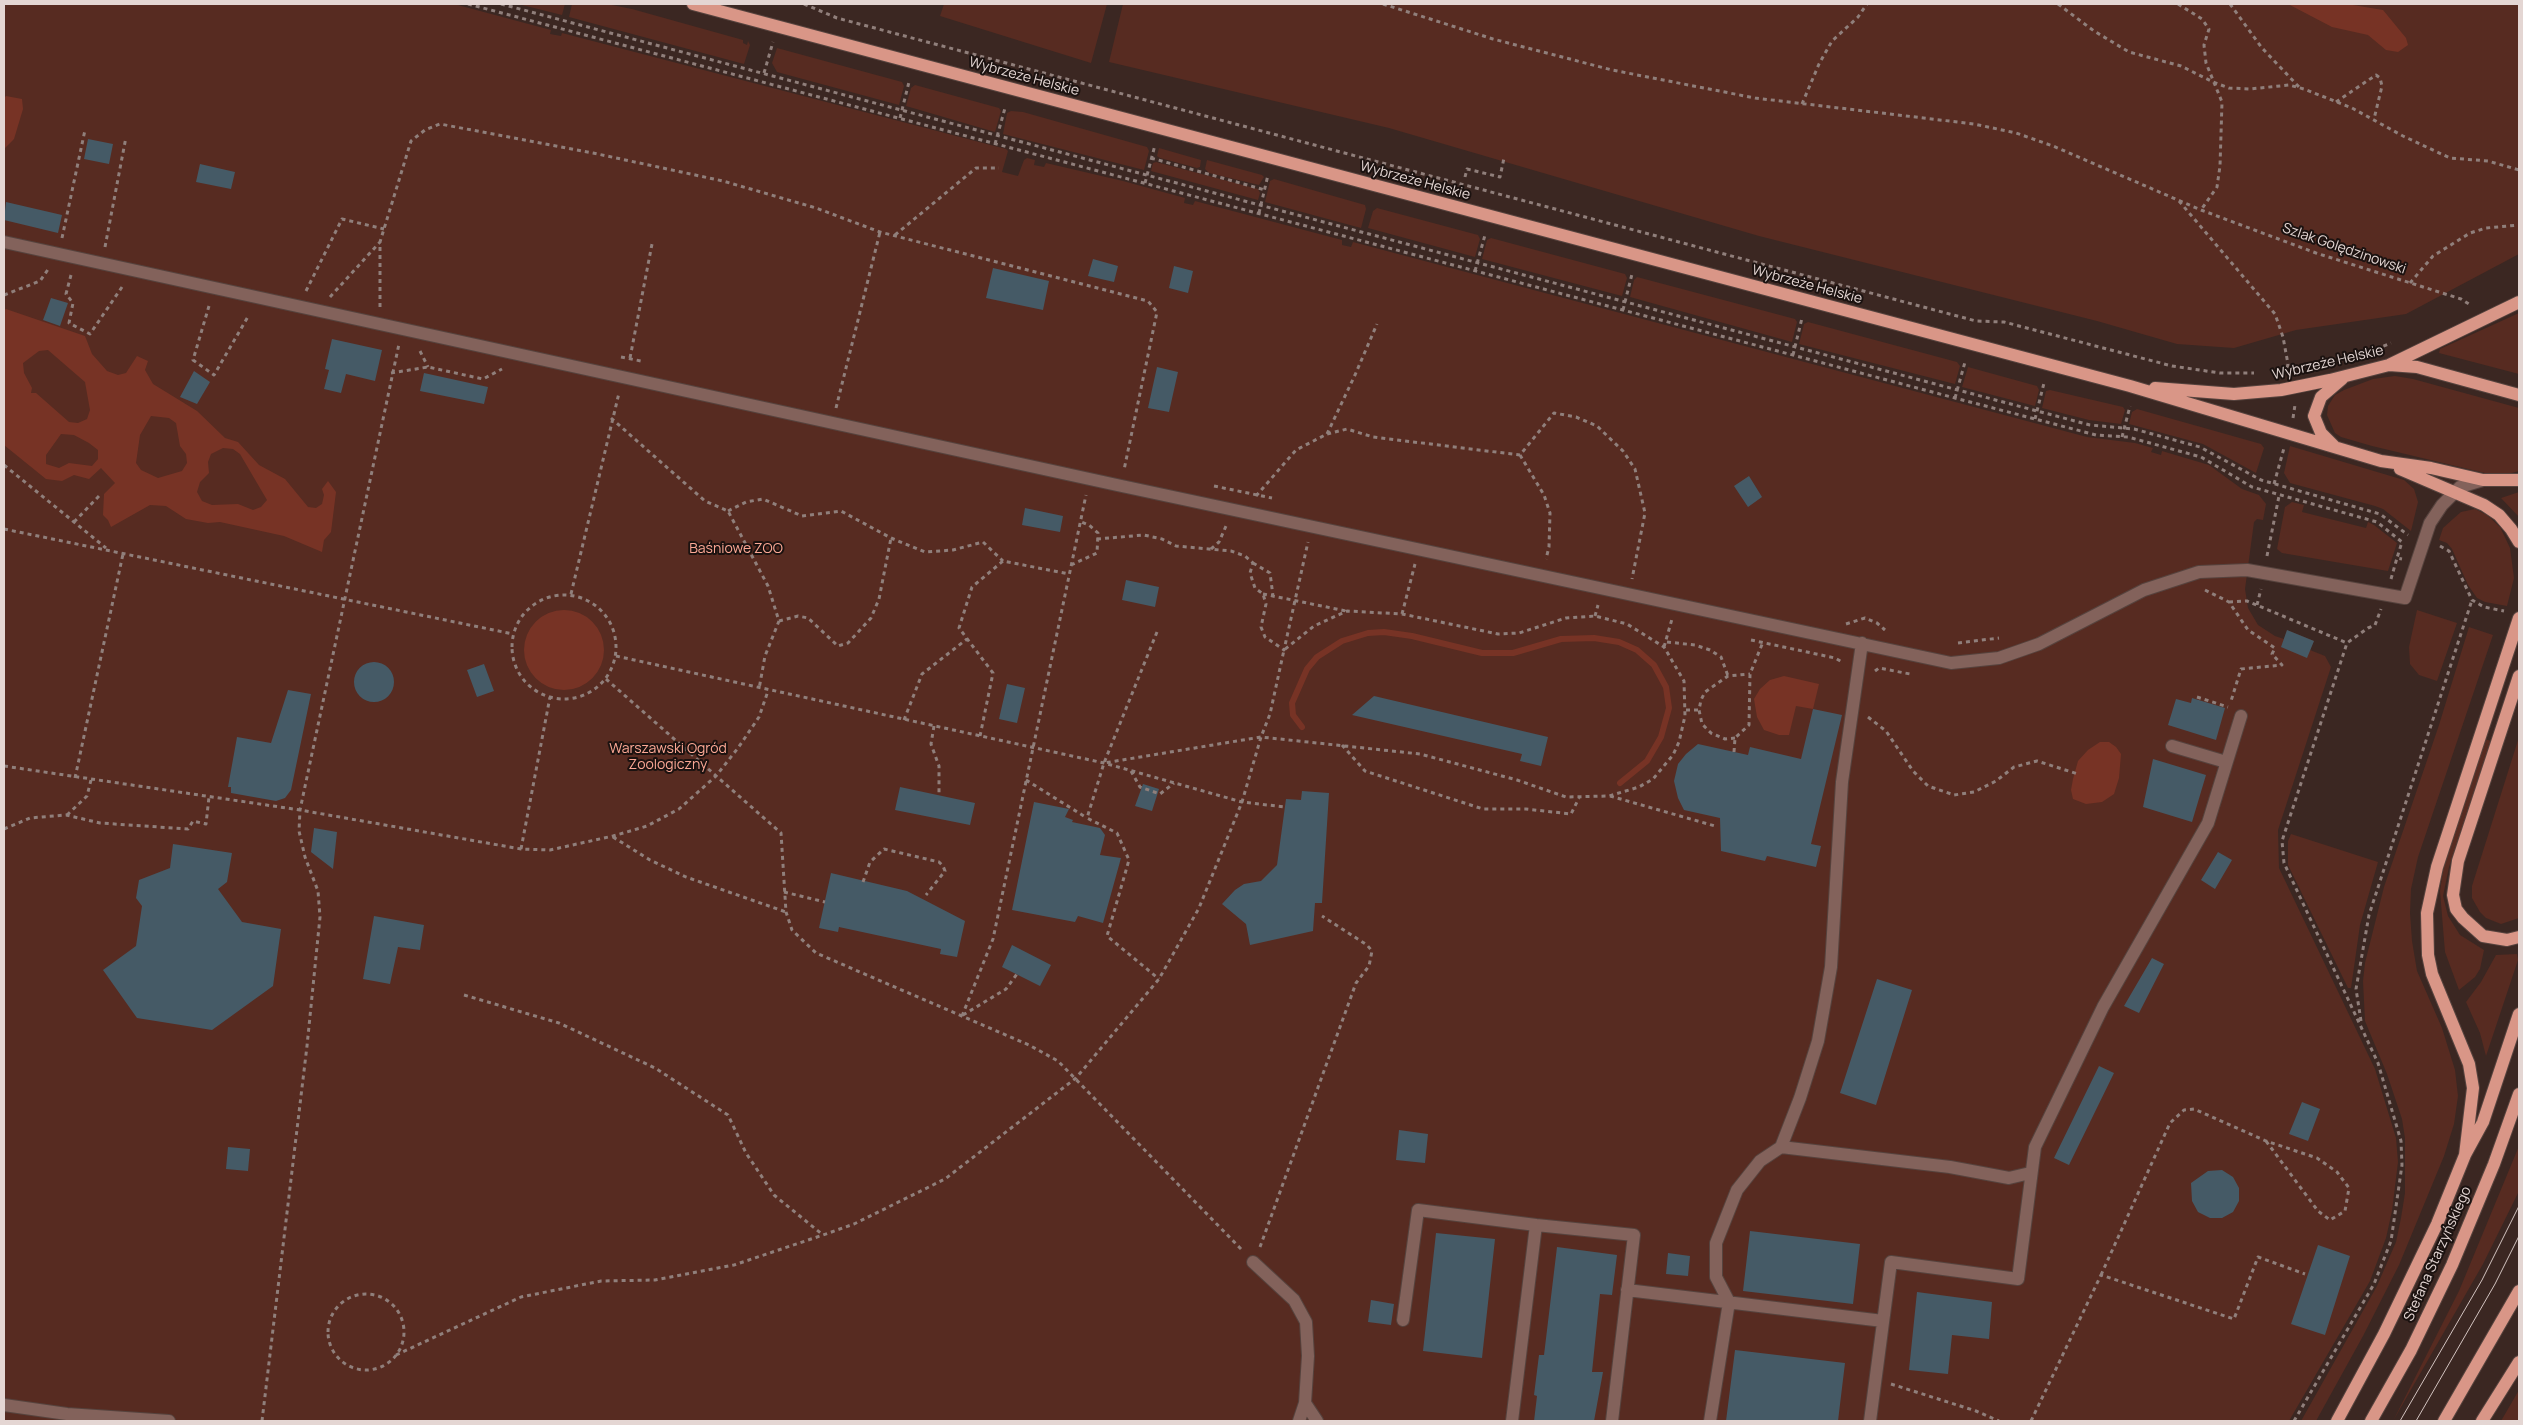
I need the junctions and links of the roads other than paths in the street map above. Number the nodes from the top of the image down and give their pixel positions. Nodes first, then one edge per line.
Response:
1 (693, 4) edge
2 (4, 242) edge
3 (2519, 302) edge
4 (2389, 365) junction
5 (2346, 376) junction
6 (2130, 386) junction
7 (2519, 395) edge
8 (2335, 448) junction
9 (2381, 461) junction
10 (2483, 480) junction
11 (2519, 480) edge
12 (2455, 491) junction
13 (2519, 542) edge
14 (2519, 618) edge
15 (1862, 643) junction
16 (2519, 676) edge
17 (2241, 716) dead end
18 (2172, 746) dead end
19 (2226, 762) junction
20 (2519, 937) edge
21 (2519, 1014) edge
22 (2519, 1094) edge
23 (1781, 1146) junction
24 (2465, 1155) junction
25 (2030, 1173) junction
26 (1536, 1225) junction
27 (1253, 1262) road end
28 (1627, 1290) junction
29 (2519, 1291) edge
30 (1729, 1302) junction
31 (1403, 1320) dead end
32 (1884, 1321) junction
33 (2519, 1362) edge
34 (1304, 1402) junction
35 (4, 1405) edge
36 (169, 1421) edge
37 (1299, 1421) edge
38 (1317, 1421) edge
39 (1512, 1421) edge
40 (1612, 1421) edge
41 (1710, 1421) edge
42 (1870, 1421) edge
43 (2337, 1421) edge
44 (2372, 1421) edge
45 (2444, 1421) edge
46 (2482, 1421) edge

1 - 6 main road, Wybrzeże Helskie
2 - 15 street
3 - 4 main road, Wybrzeże Helskie
4 - 5 main road, Wybrzeże Helskie
4 - 7 main road
5 - 6 main road, Wybrzeże Helskie
5 - 8 main road
6 - 8 main road, Wybrzeże Helskie
8 - 9 main road, Wybrzeże Helskie
9 - 10 main road, Wybrzeże Helskie
9 - 12 main road
10 - 11 main road, Wybrzeże Helskie
10 - 12 street
12 - 13 main road
12 - 15 street
14 - 24 main road
15 - 23 street
16 - 20 main road
17 - 19 street
18 - 19 street
19 - 25 street
21 - 24 main road
22 - 44 main road, Stefana Starzyńskiego
23 - 25 street
23 - 30 street
24 - 43 main road
25 - 32 street
26 - 28 street
26 - 31 street
26 - 39 street
27 - 34 street
28 - 30 street
28 - 40 street
29 - 45 main road
30 - 32 street
30 - 41 street
32 - 42 street
33 - 46 main road
34 - 37 street
34 - 38 street
35 - 36 street

